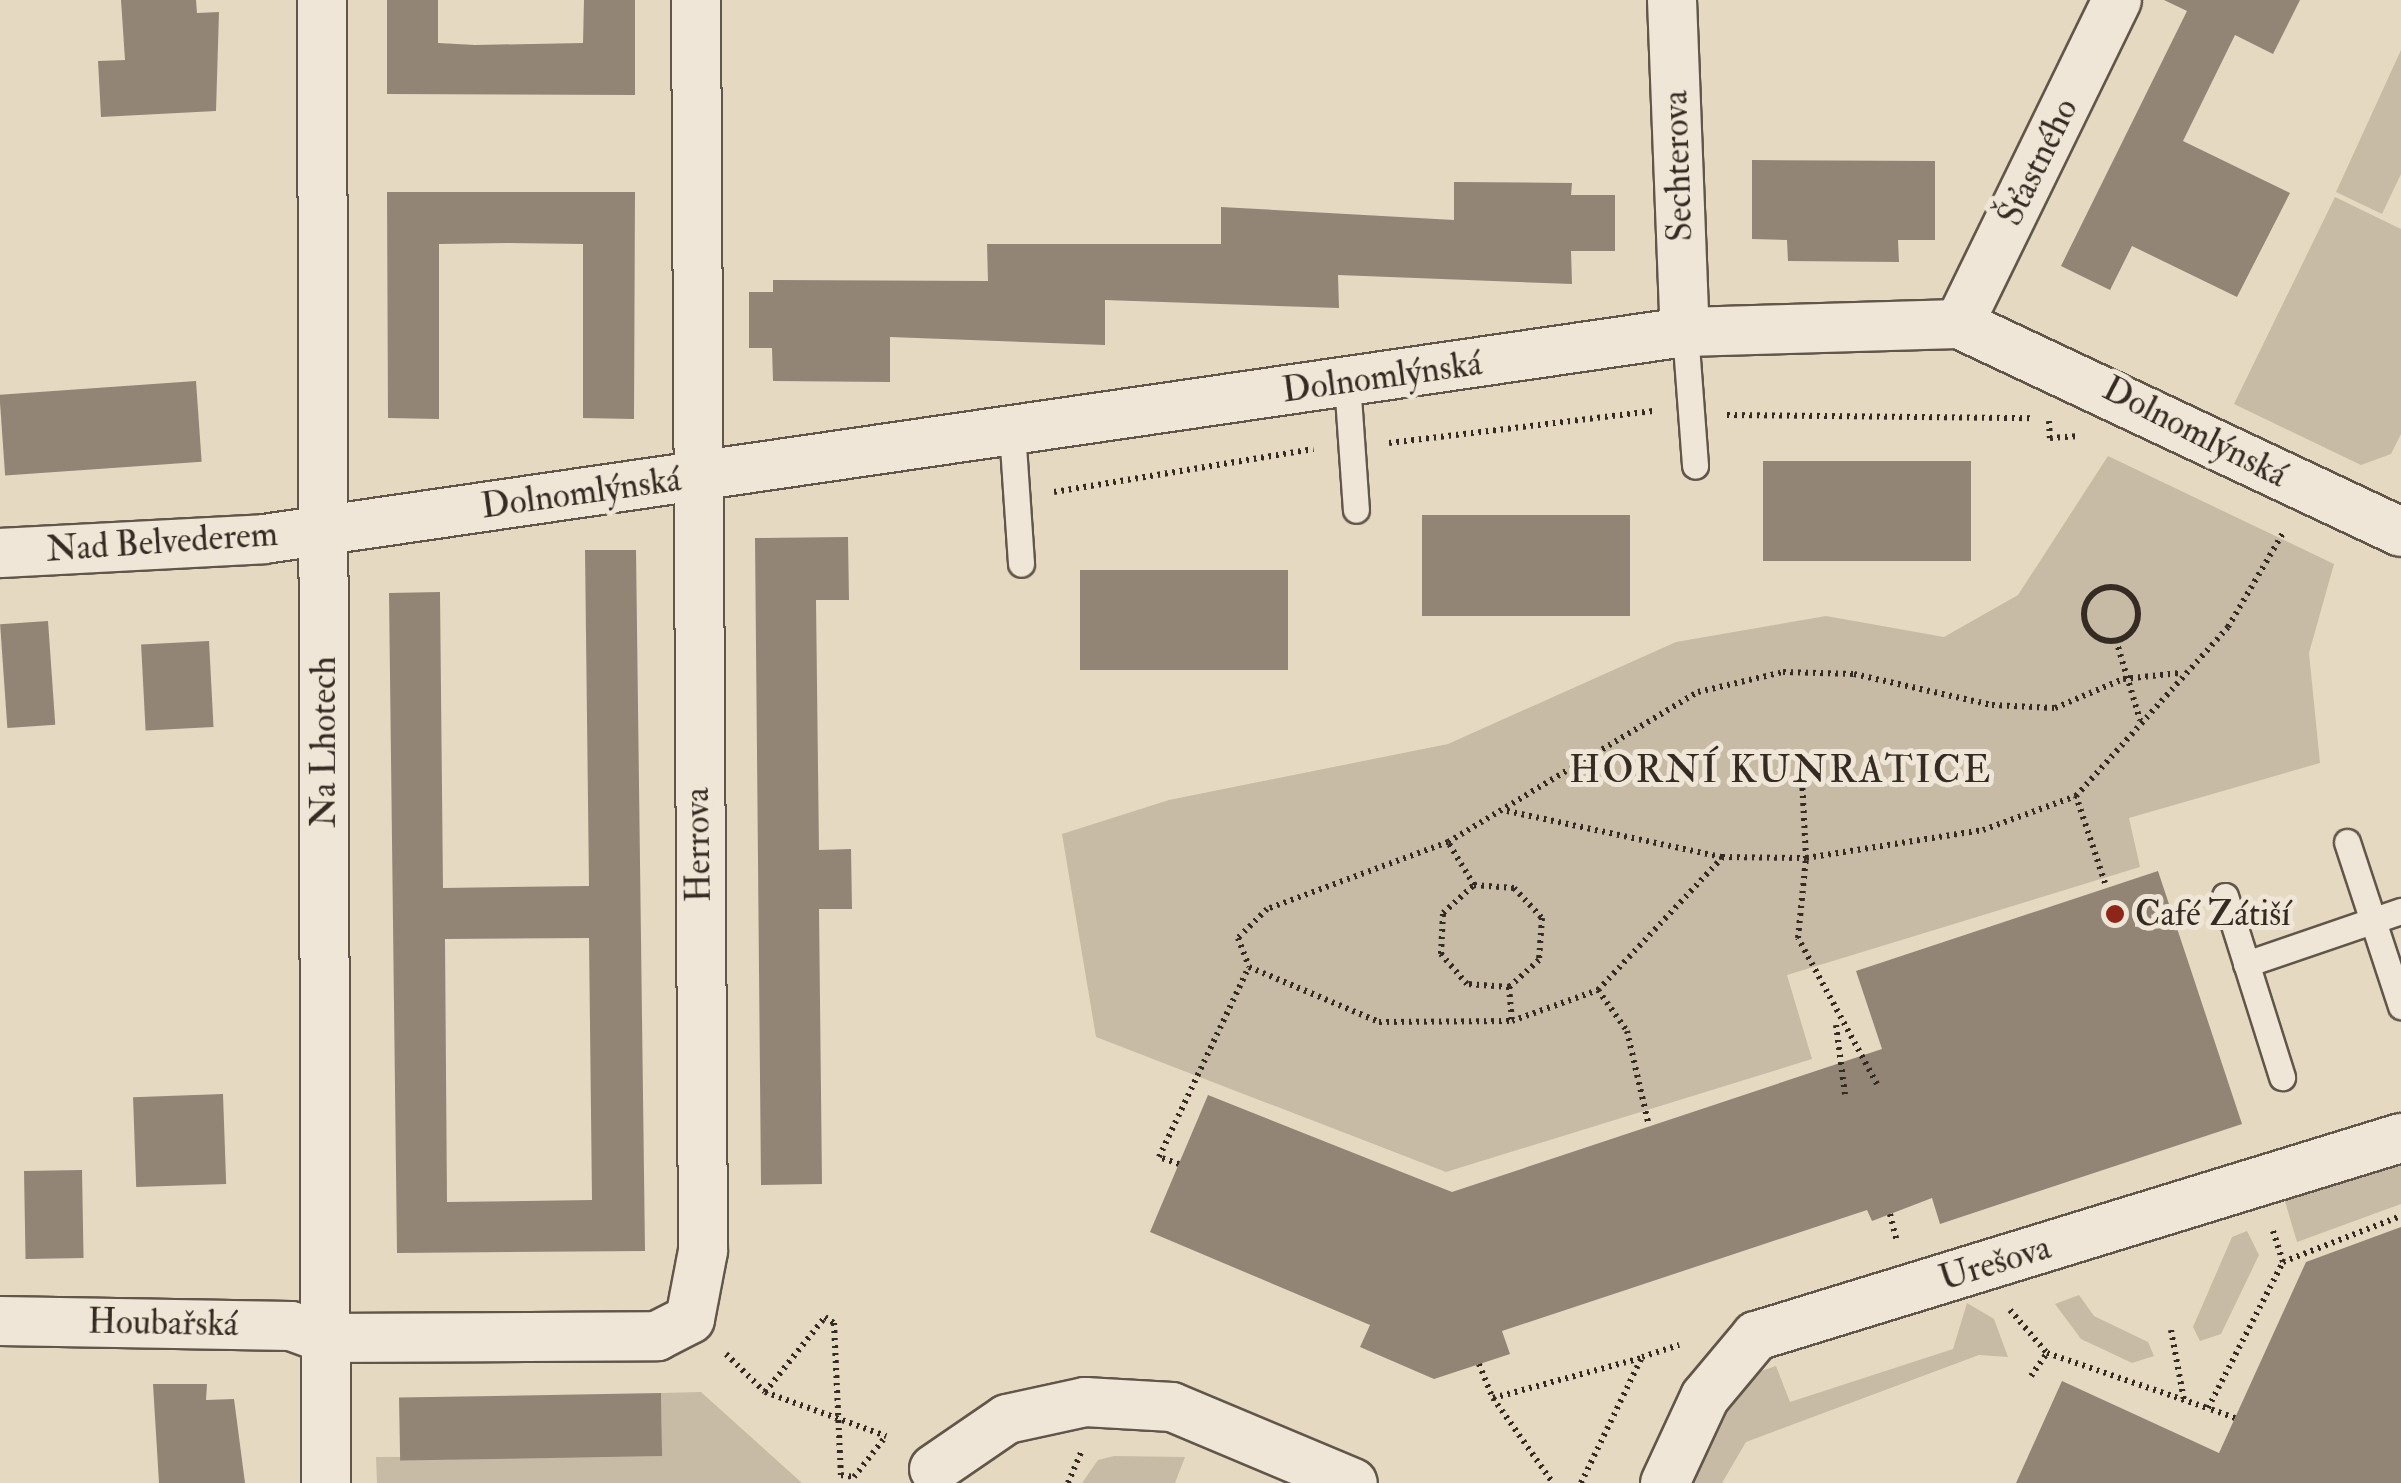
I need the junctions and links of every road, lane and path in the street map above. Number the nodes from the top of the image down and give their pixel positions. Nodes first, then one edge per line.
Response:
1 (322, 0) edge
2 (696, 0) edge
3 (1672, 0) edge
4 (2117, 0) edge
5 (1959, 324) junction
6 (1685, 332) junction
7 (1347, 382) junction
8 (1845, 416) dead end
9 (1872, 417) dead end
10 (1012, 431) junction
11 (1695, 466) dead end
12 (693, 478) junction
13 (2302, 485) junction
14 (1356, 510) dead end
15 (324, 528) junction
16 (2401, 532) edge
17 (0, 553) edge
18 (1022, 564) dead end
19 (2116, 640) junction
20 (2180, 673) junction
21 (2123, 679) junction
22 (2140, 720) junction
23 (1802, 778) dead end
24 (2076, 796) junction
25 (1506, 810) junction
26 (1448, 842) junction
27 (2347, 842) dead end
28 (1722, 857) junction
29 (1806, 858) junction
30 (2104, 883) dead end
31 (1474, 885) junction
32 (2225, 896) dead end
33 (2401, 911) edge
34 (2372, 920) junction
35 (2246, 964) junction
36 (1250, 967) junction
37 (1509, 987) junction
38 (1598, 990) junction
39 (2401, 1006) edge
40 (1835, 1018) junction
41 (1512, 1022) junction
42 (2282, 1077) dead end
43 (1876, 1084) dead end
44 (1844, 1094) dead end
45 (1648, 1122) dead end
46 (2401, 1138) edge
47 (1179, 1164) dead end
48 (2401, 1216) edge
49 (1974, 1269) junction
50 (0, 1321) edge
51 (2171, 1330) dead end
52 (324, 1338) junction
53 (2047, 1353) junction
54 (1642, 1357) dead end
55 (1479, 1364) dead end
56 (2030, 1376) dead end
57 (1493, 1398) junction
58 (2184, 1400) junction
59 (2208, 1408) junction
60 (2235, 1418) dead end
61 (838, 1419) junction
62 (1086, 1443) dead end
63 (934, 1468) dead end
64 (326, 1483) edge
65 (1068, 1483) edge
66 (1352, 1483) edge
67 (1553, 1483) edge
68 (1665, 1483) edge

1 - 15 street, Na Lhotech
2 - 12 street, Herrova
3 - 6 street, Sechterova
4 - 5 street, Šťastného
5 - 6 street, Dolnomlýnská
5 - 13 street, Dolnomlýnská
6 - 7 street, Dolnomlýnská
6 - 11 lane
7 - 10 street, Dolnomlýnská
7 - 14 lane
8 - 9 path
10 - 12 street, Dolnomlýnská
10 - 18 lane
12 - 15 street, Dolnomlýnská
12 - 52 street, Herrova
13 - 16 street, Dolnomlýnská
13 - 20 path
15 - 17 street, Nad Belvederem
15 - 52 street, Na Lhotech
19 - 19 path
19 - 21 path
20 - 21 path
20 - 22 path
21 - 22 path
21 - 25 path
22 - 24 path
23 - 29 path
24 - 29 path
24 - 30 path
25 - 26 path
25 - 28 path
26 - 31 path
26 - 36 path
27 - 34 lane
28 - 29 path
28 - 38 path
29 - 40 path
31 - 37 path
31 - 37 path
32 - 35 lane
33 - 34 lane
34 - 35 lane
34 - 39 lane
35 - 42 lane
36 - 41 path
36 - 47 path
37 - 41 path
38 - 41 path
38 - 45 path
40 - 43 path
40 - 44 path
46 - 49 street, Urešova
48 - 59 path
49 - 53 path
49 - 68 street, Urešova
50 - 52 street, Houbařská
51 - 58 path
52 - 64 street, Na Lhotech
53 - 56 path
53 - 58 path
54 - 57 path
55 - 57 path
57 - 67 path
58 - 59 path
59 - 60 path
61 - 61 path
61 - 61 path
62 - 65 path
63 - 66 street

